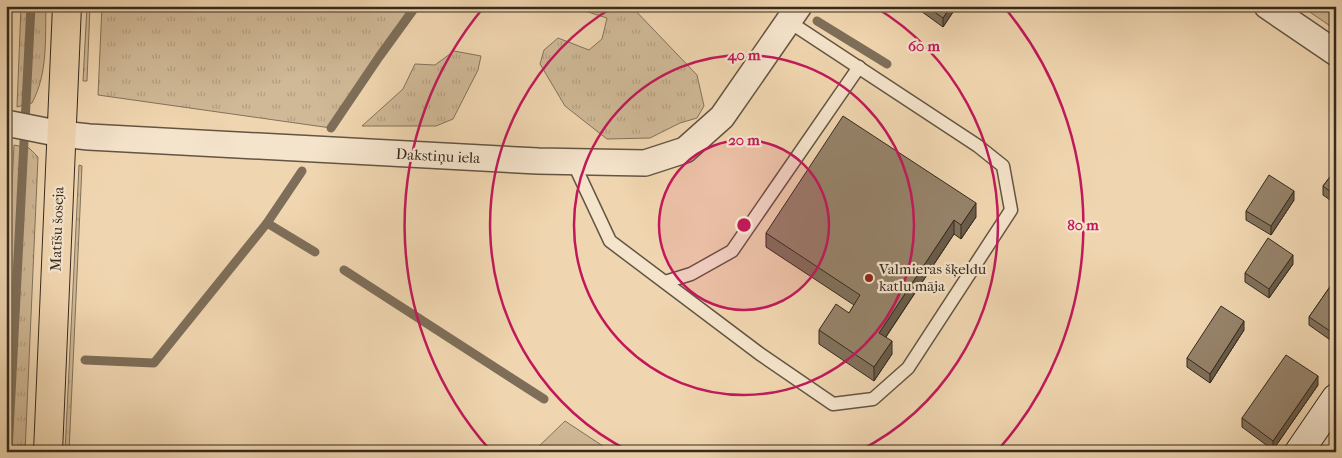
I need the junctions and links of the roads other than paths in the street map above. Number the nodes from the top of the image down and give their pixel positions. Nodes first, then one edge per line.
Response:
1 (67, 6) edge
2 (1267, 6) edge
3 (794, 14) edge
4 (1336, 52) edge
5 (858, 68) junction
6 (6, 122) edge
7 (61, 134) junction
8 (573, 162) junction
9 (666, 282) junction
10 (1336, 398) edge
11 (48, 452) edge
12 (1299, 452) edge

1 - 7 main road, Matīšu šoseja
2 - 4 street
3 - 5 lane
3 - 8 street, Dakstiņu iela
5 - 9 lane
5 - 9 lane
6 - 7 street, Dakstiņu iela
7 - 8 street, Dakstiņu iela
7 - 11 main road, Matīšu šoseja
8 - 9 lane
10 - 12 main road

